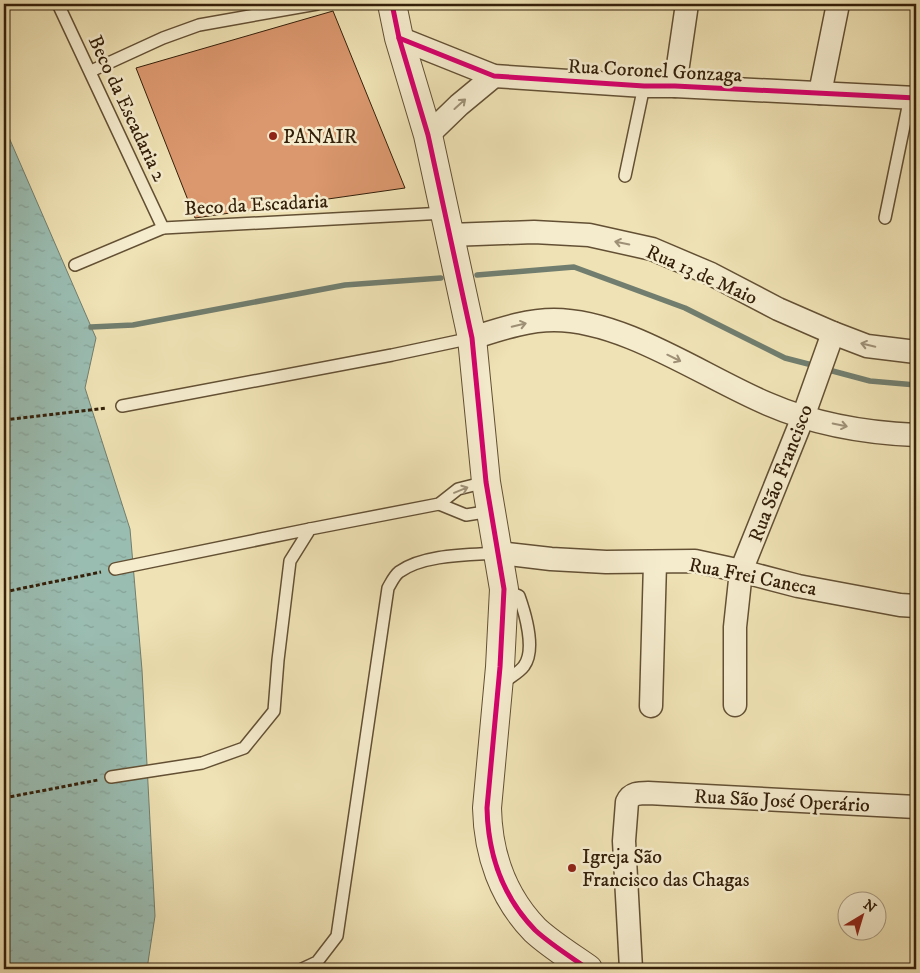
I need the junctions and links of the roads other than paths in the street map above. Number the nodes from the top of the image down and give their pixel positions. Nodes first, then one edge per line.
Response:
1 (58, 4) edge
2 (317, 4) edge
3 (392, 4) edge
4 (687, 4) edge
5 (838, 4) edge
6 (399, 38) junction
7 (91, 71) junction
8 (494, 76) junction
9 (644, 86) junction
10 (675, 86) junction
11 (820, 93) junction
12 (913, 97) edge
13 (428, 135) junction
14 (625, 176) dead end
15 (885, 218) dead end
16 (447, 224) junction
17 (163, 228) junction
18 (75, 265) dead end
19 (472, 338) junction
20 (831, 338) junction
21 (916, 352) edge
22 (122, 406) road end
23 (804, 411) junction
24 (916, 435) edge
25 (486, 482) junction
26 (439, 504) junction
27 (491, 511) junction
28 (310, 529) junction
29 (499, 553) junction
30 (655, 563) junction
31 (115, 569) road end
32 (741, 571) junction
33 (916, 606) edge
34 (735, 705) dead end
35 (650, 706) dead end
36 (111, 777) road end
37 (916, 807) edge
38 (302, 969) edge
39 (588, 969) edge
40 (631, 969) edge

1 - 7 lane, Beco da Escadaria 2
2 - 7 lane
3 - 6 street
4 - 10 street
5 - 11 street
6 - 8 street, Rua Coronel Gonzaga
6 - 13 street
7 - 17 lane, Beco da Escadaria 2
8 - 9 street, Rua Coronel Gonzaga
13 -> 8 street
9 - 10 street, Rua Coronel Gonzaga
9 - 14 lane
10 - 11 street, Rua Coronel Gonzaga
11 - 12 street, Rua Coronel Gonzaga
12 - 15 lane
13 - 16 street
16 - 17 lane, Beco da Escadaria
16 - 19 street
20 -> 16 street, Rua 13 de Maio
17 - 18 lane, Beco da Escadaria
19 - 22 lane
19 -> 23 street
19 - 25 street
21 -> 20 street, Rua 13 de Maio
20 - 23 street, Rua São Francisco
23 -> 24 street
23 - 32 street, Rua São Francisco
26 -> 25 lane
25 - 27 street
26 - 27 lane
26 - 28 lane
27 - 29 street
28 - 31 lane
28 - 36 lane
29 - 30 street, Rua Frei Caneca
29 - 38 lane
29 - 39 street
30 - 32 street, Rua Frei Caneca
30 - 35 street
32 - 33 street, Rua Frei Caneca
32 - 34 street, Rua São Francisco
37 - 40 street, Rua São José Operário

